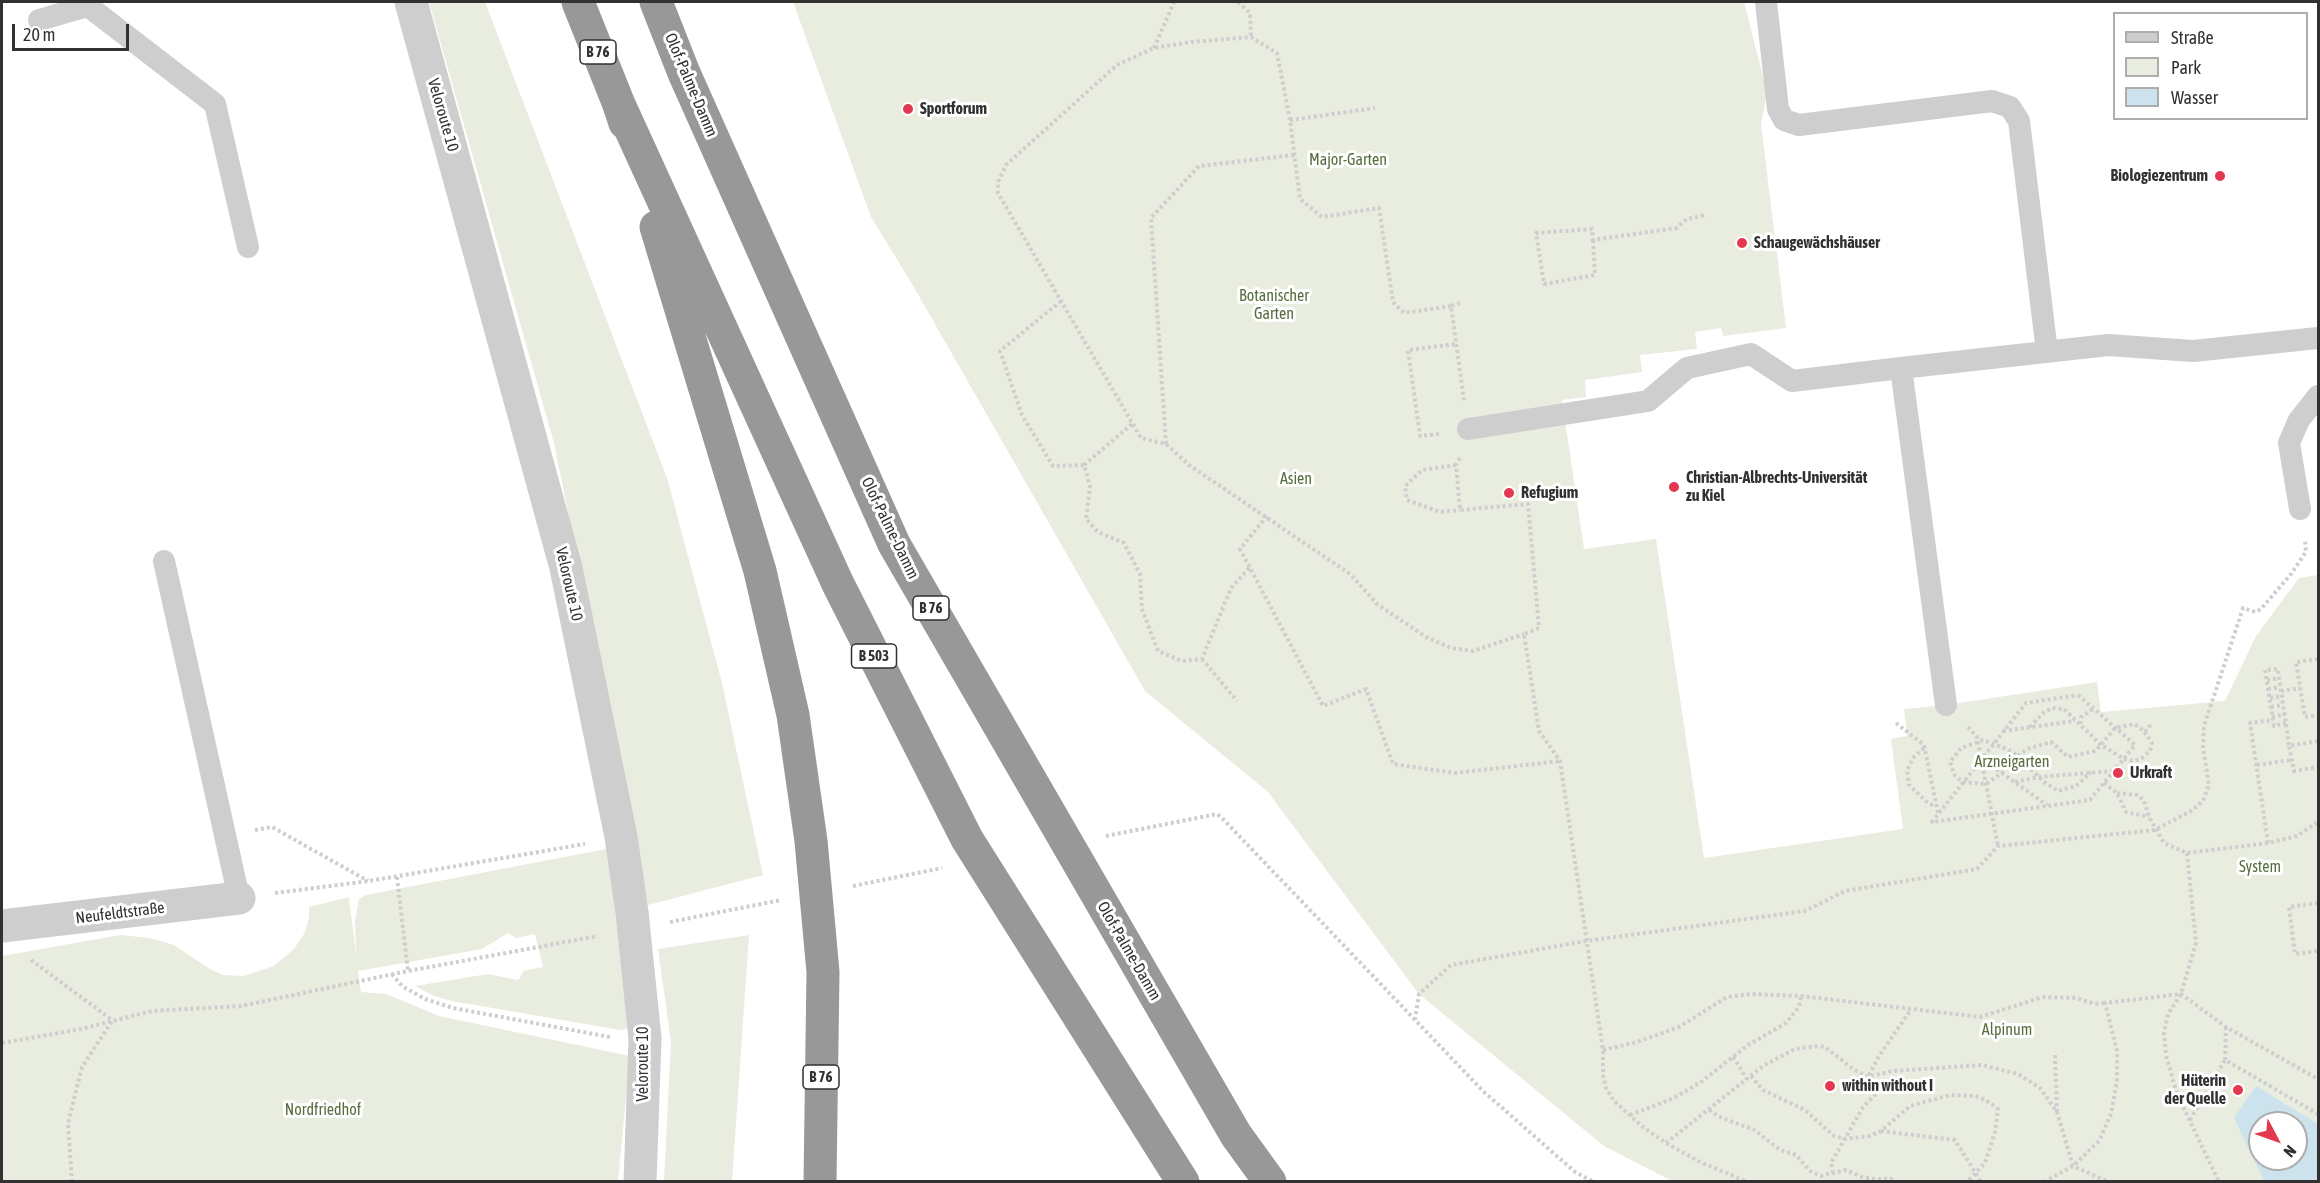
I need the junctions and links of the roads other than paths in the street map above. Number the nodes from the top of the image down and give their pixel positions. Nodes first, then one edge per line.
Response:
1 (411, 2) edge
2 (578, 2) edge
3 (656, 2) edge
4 (1766, 2) edge
5 (39, 20) dead end
6 (618, 102) junction
7 (248, 247) dead end
8 (2319, 338) edge
9 (2047, 352) junction
10 (1901, 368) junction
11 (2319, 396) edge
12 (1468, 429) road end
13 (2300, 509) road end
14 (164, 561) dead end
15 (1946, 705) road end
16 (239, 898) joint
17 (2, 926) edge
18 (640, 1182) edge
19 (820, 1182) edge
20 (1183, 1182) edge
21 (1270, 1182) edge

1 - 18 street, Veloroute 10
2 - 6 highway, B 76
3 - 21 highway, Olof-Palme-Damm / B 76
4 - 9 lane
5 - 7 lane
6 - 19 highway, B 76
6 - 20 highway, B 503
8 - 9 lane
9 - 10 lane
10 - 12 lane
10 - 15 lane
11 - 13 lane
14 - 16 lane
16 - 17 street, Neufeldtstraße

